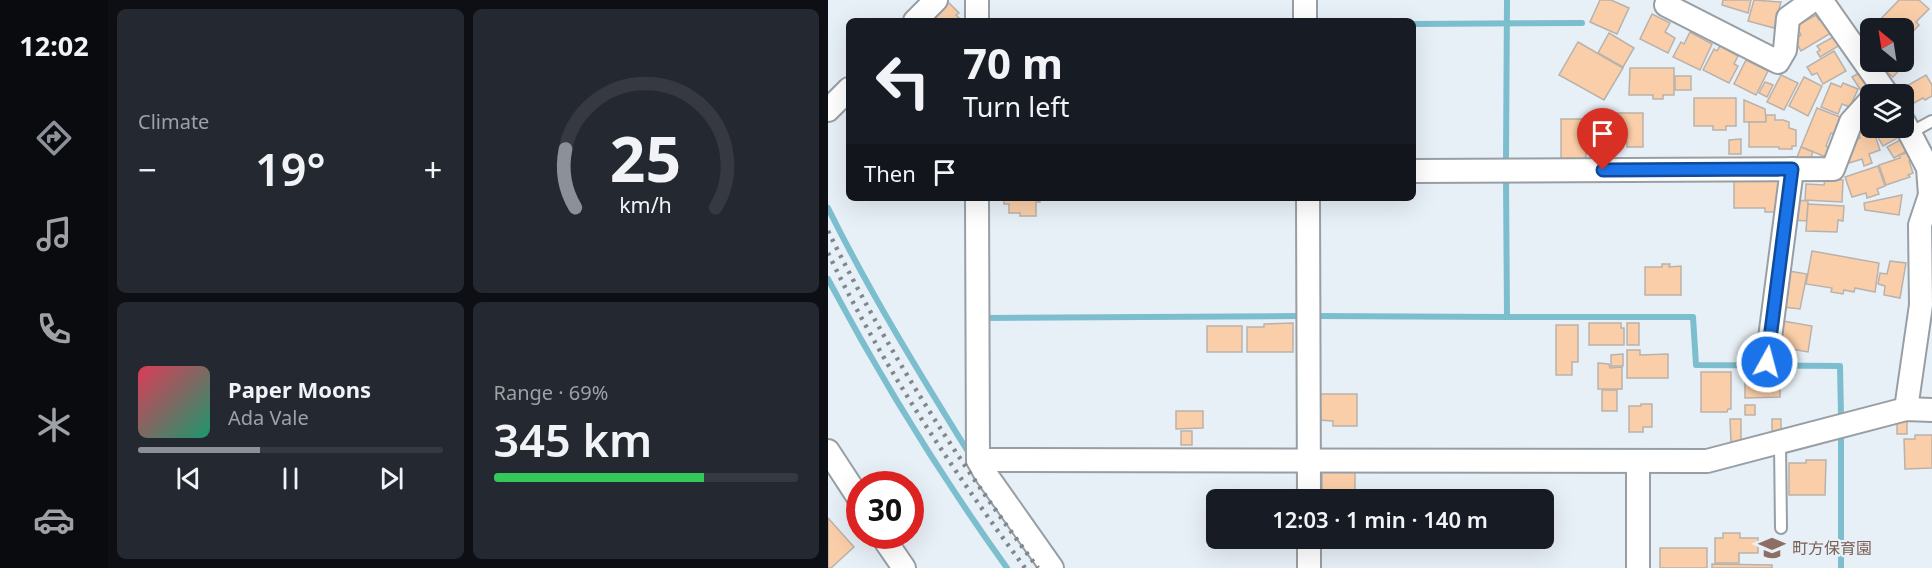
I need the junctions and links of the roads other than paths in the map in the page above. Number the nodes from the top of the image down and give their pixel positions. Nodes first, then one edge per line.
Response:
1 (936, 0) edge
2 (977, 0) edge
3 (1305, 0) edge
4 (1668, 0) edge
5 (1813, 0) edge
6 (1821, 0) edge
7 (918, 18) edge
8 (977, 18) edge
9 (1305, 18) edge
10 (1873, 84) edge
11 (846, 92) edge
12 (828, 110) edge
13 (1860, 113) edge
14 (1932, 122) edge
15 (1914, 126) edge
16 (1912, 138) edge
17 (1792, 169) junction
18 (1416, 171) edge
19 (1931, 195) edge
20 (977, 201) edge
21 (1308, 201) edge
22 (1767, 362) dead end
23 (1906, 409) junction
24 (1932, 410) edge
25 (1780, 443) junction
26 (828, 451) edge
27 (978, 460) junction
28 (1309, 462) junction
29 (1638, 462) junction
30 (846, 479) edge
31 (1309, 489) edge
32 (1781, 528) dead end
33 (891, 549) edge
34 (1309, 549) edge
35 (904, 568) edge
36 (1052, 568) edge
37 (1309, 568) edge
38 (1638, 568) edge

1 - 7 street
2 - 8 street
3 - 9 street
4 - 5 street
6 - 10 street
11 - 12 street
13 - 17 street
14 - 15 lane
16 - 19 street
17 - 18 street
17 - 22 street
19 - 23 street
20 - 27 street
21 - 28 street
23 - 24 street
23 - 25 street
25 - 29 street
25 - 32 lane
26 - 30 street
27 - 28 street
27 - 36 street
28 - 29 street
28 - 31 street
29 - 38 street
33 - 35 street
34 - 37 street

